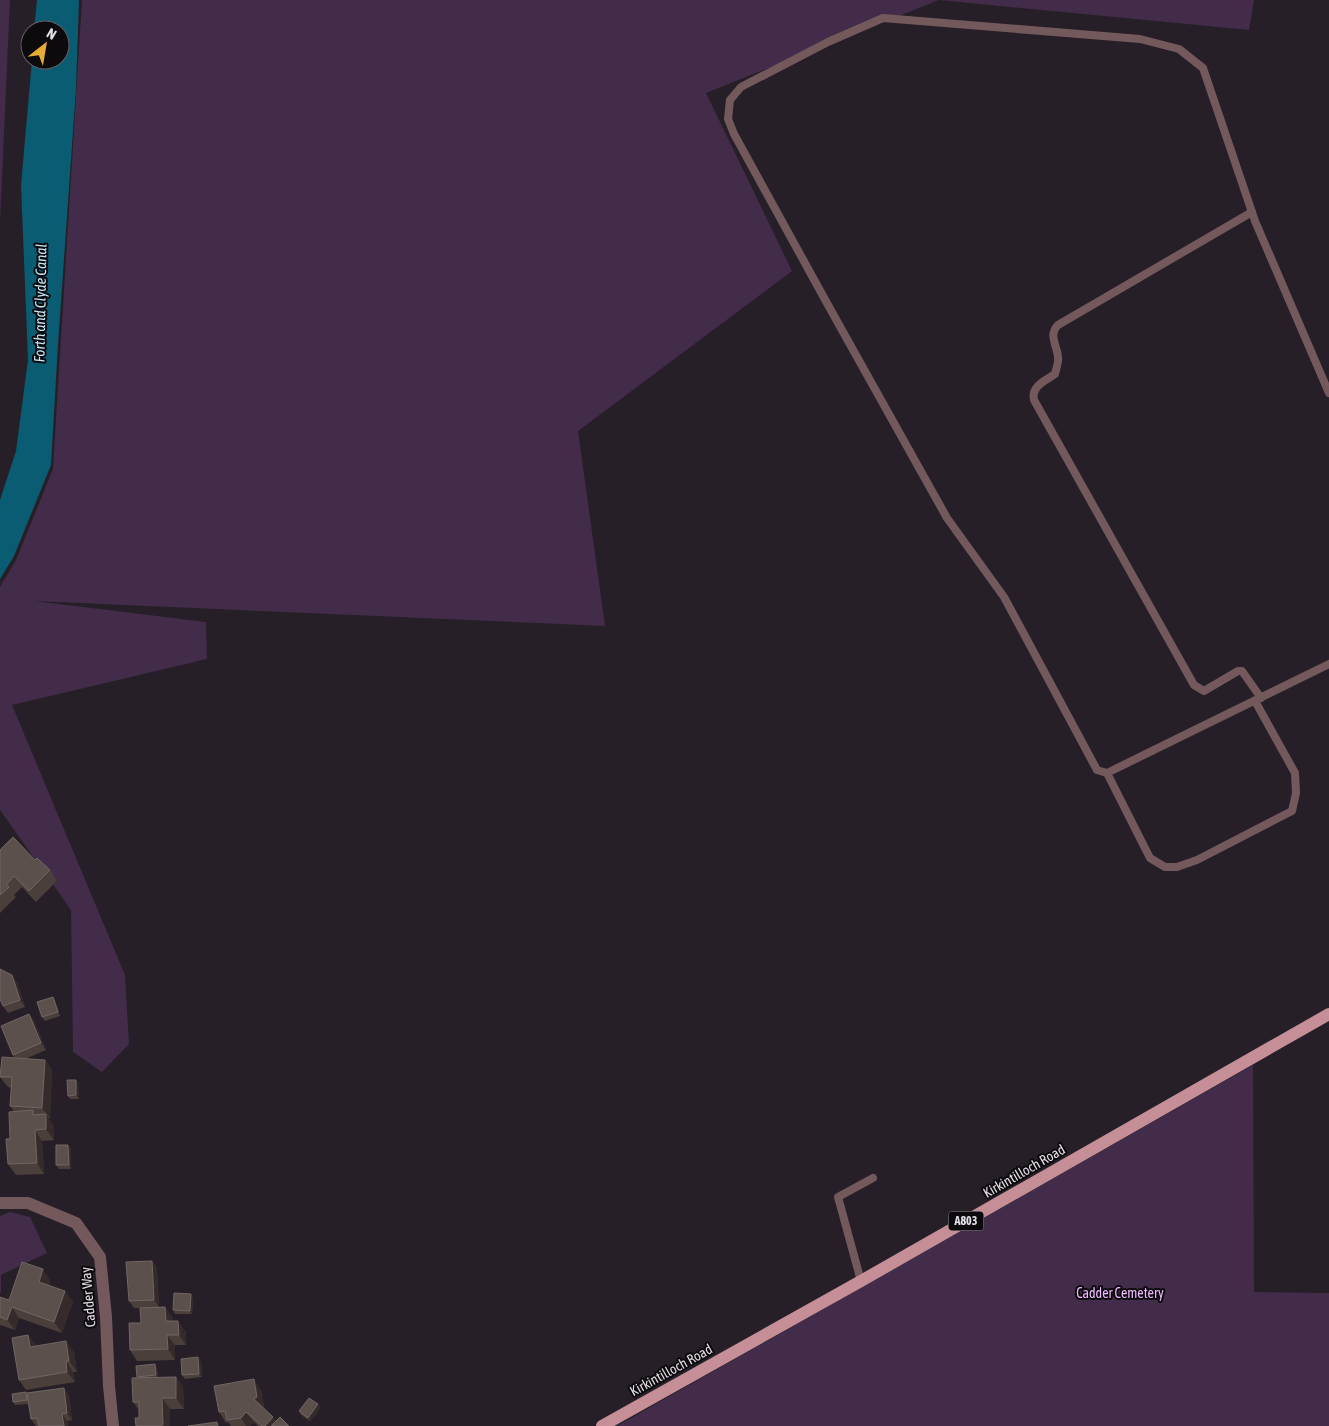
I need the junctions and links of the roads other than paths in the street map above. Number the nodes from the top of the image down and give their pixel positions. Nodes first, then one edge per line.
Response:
1 (1252, 212) junction
2 (1329, 393) edge
3 (1329, 664) edge
4 (1258, 699) junction
5 (1107, 772) junction
6 (1329, 1014) edge
7 (873, 1178) dead end
8 (0, 1203) edge
9 (861, 1281) junction
10 (113, 1426) edge
11 (602, 1426) edge

1 - 2 lane
1 - 4 lane
1 - 5 lane
3 - 4 lane
4 - 5 lane
4 - 5 lane
6 - 9 main road, Kirkintilloch Road / A803
7 - 9 lane
8 - 10 street, Cadder Way
9 - 11 main road, Kirkintilloch Road / A803

